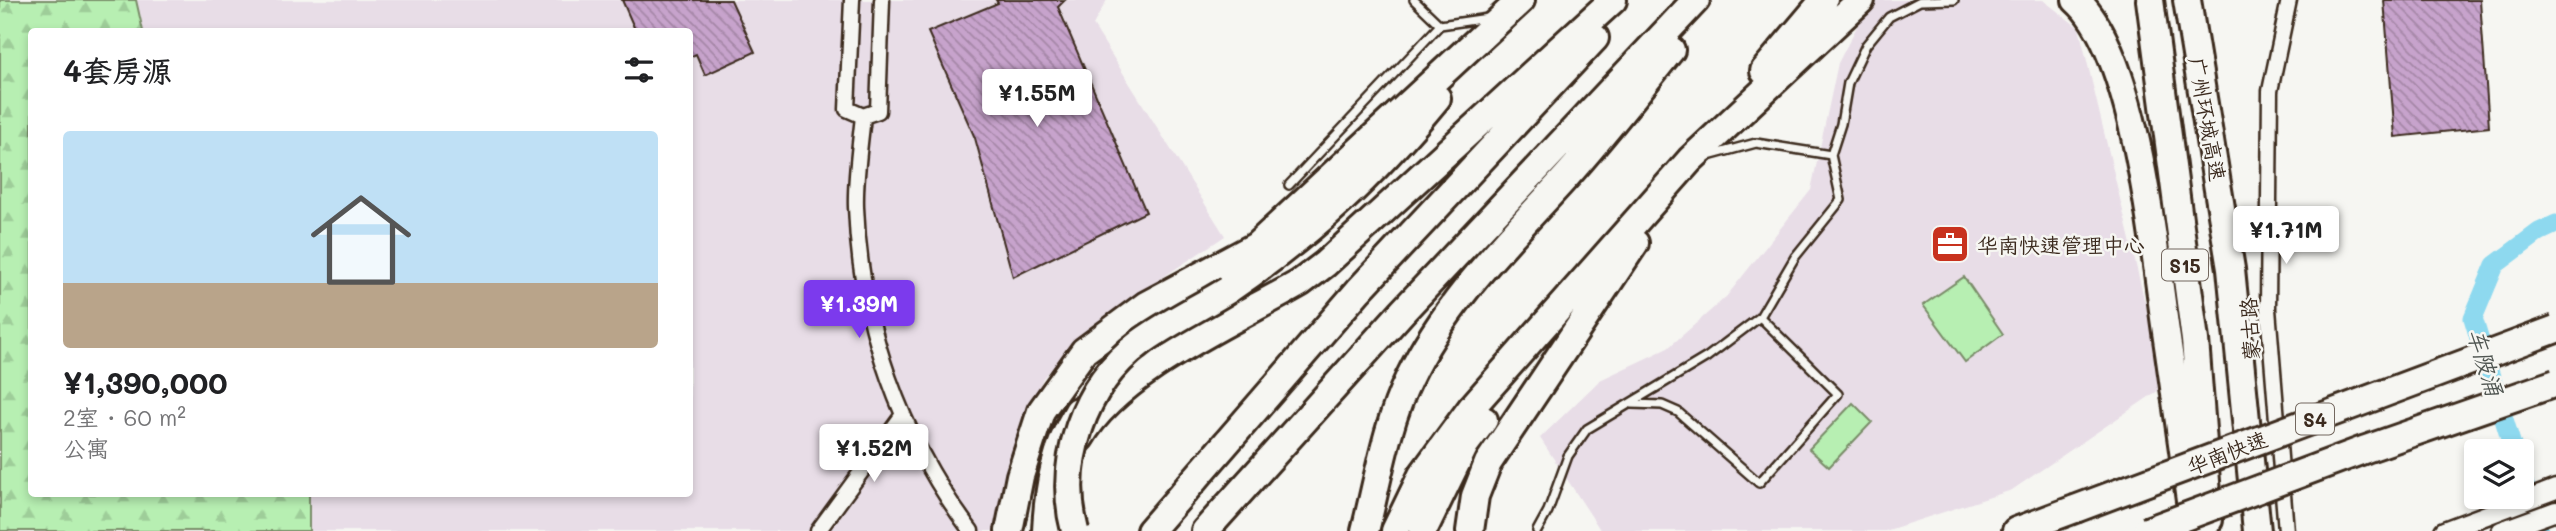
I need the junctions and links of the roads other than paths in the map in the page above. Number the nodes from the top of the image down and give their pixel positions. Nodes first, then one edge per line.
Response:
1 (852, 0) edge
2 (882, 0) edge
3 (1414, 0) edge
4 (1614, 0) edge
5 (1629, 0) edge
6 (1696, 0) edge
7 (1712, 0) edge
8 (1824, 0) edge
9 (1861, 0) edge
10 (1955, 0) edge
11 (2076, 0) edge
12 (2150, 0) edge
13 (2187, 0) edge
14 (2289, 0) edge
15 (1515, 5) edge
16 (1440, 25) junction
17 (863, 116) junction
18 (1831, 155) junction
19 (1690, 160) junction
20 (1289, 185) dead end
21 (1222, 279) junction
22 (1760, 317) junction
23 (2556, 329) edge
24 (1113, 366) junction
25 (2556, 383) edge
26 (1632, 404) junction
27 (902, 416) junction
28 (2556, 489) edge
29 (2556, 511) edge
30 (2017, 530) edge
31 (818, 531) edge
32 (971, 531) edge
33 (1009, 531) edge
34 (1046, 531) edge
35 (1062, 531) edge
36 (1075, 531) edge
37 (1150, 531) edge
38 (1205, 531) edge
39 (1365, 531) edge
40 (1395, 531) edge
41 (1423, 531) edge
42 (1470, 531) edge
43 (1537, 531) edge
44 (2147, 531) edge
45 (2194, 531) edge
46 (2210, 531) edge
47 (2256, 531) edge
48 (2286, 531) edge
49 (2444, 531) edge
50 (2501, 531) edge

1 - 17 street
2 - 17 street
3 - 16 lane
4 - 35 highway
5 - 37 highway
6 - 38 highway
7 - 39 highway
8 - 19 highway
9 - 19 highway
10 - 18 lane
11 - 45 highway
12 - 46 highway, 广州环城高速 / S15
13 - 47 highway, 广州环城高速 / S15
14 - 48 street, 蒙古路
15 - 16 lane
15 - 21 highway
16 - 20 lane
17 - 27 street
18 - 19 lane
18 - 22 lane
19 - 40 highway
19 - 41 highway
19 - 42 highway
21 - 24 highway, bridge
21 - 33 highway
22 - 26 lane
22 - 26 lane
23 - 30 highway, 华南快速 / S4, bridge
24 - 34 highway, bridge
24 - 36 highway, bridge
25 - 44 highway, S4, bridge
26 - 43 lane
27 - 31 street
27 - 32 street
28 - 49 street
29 - 50 street

